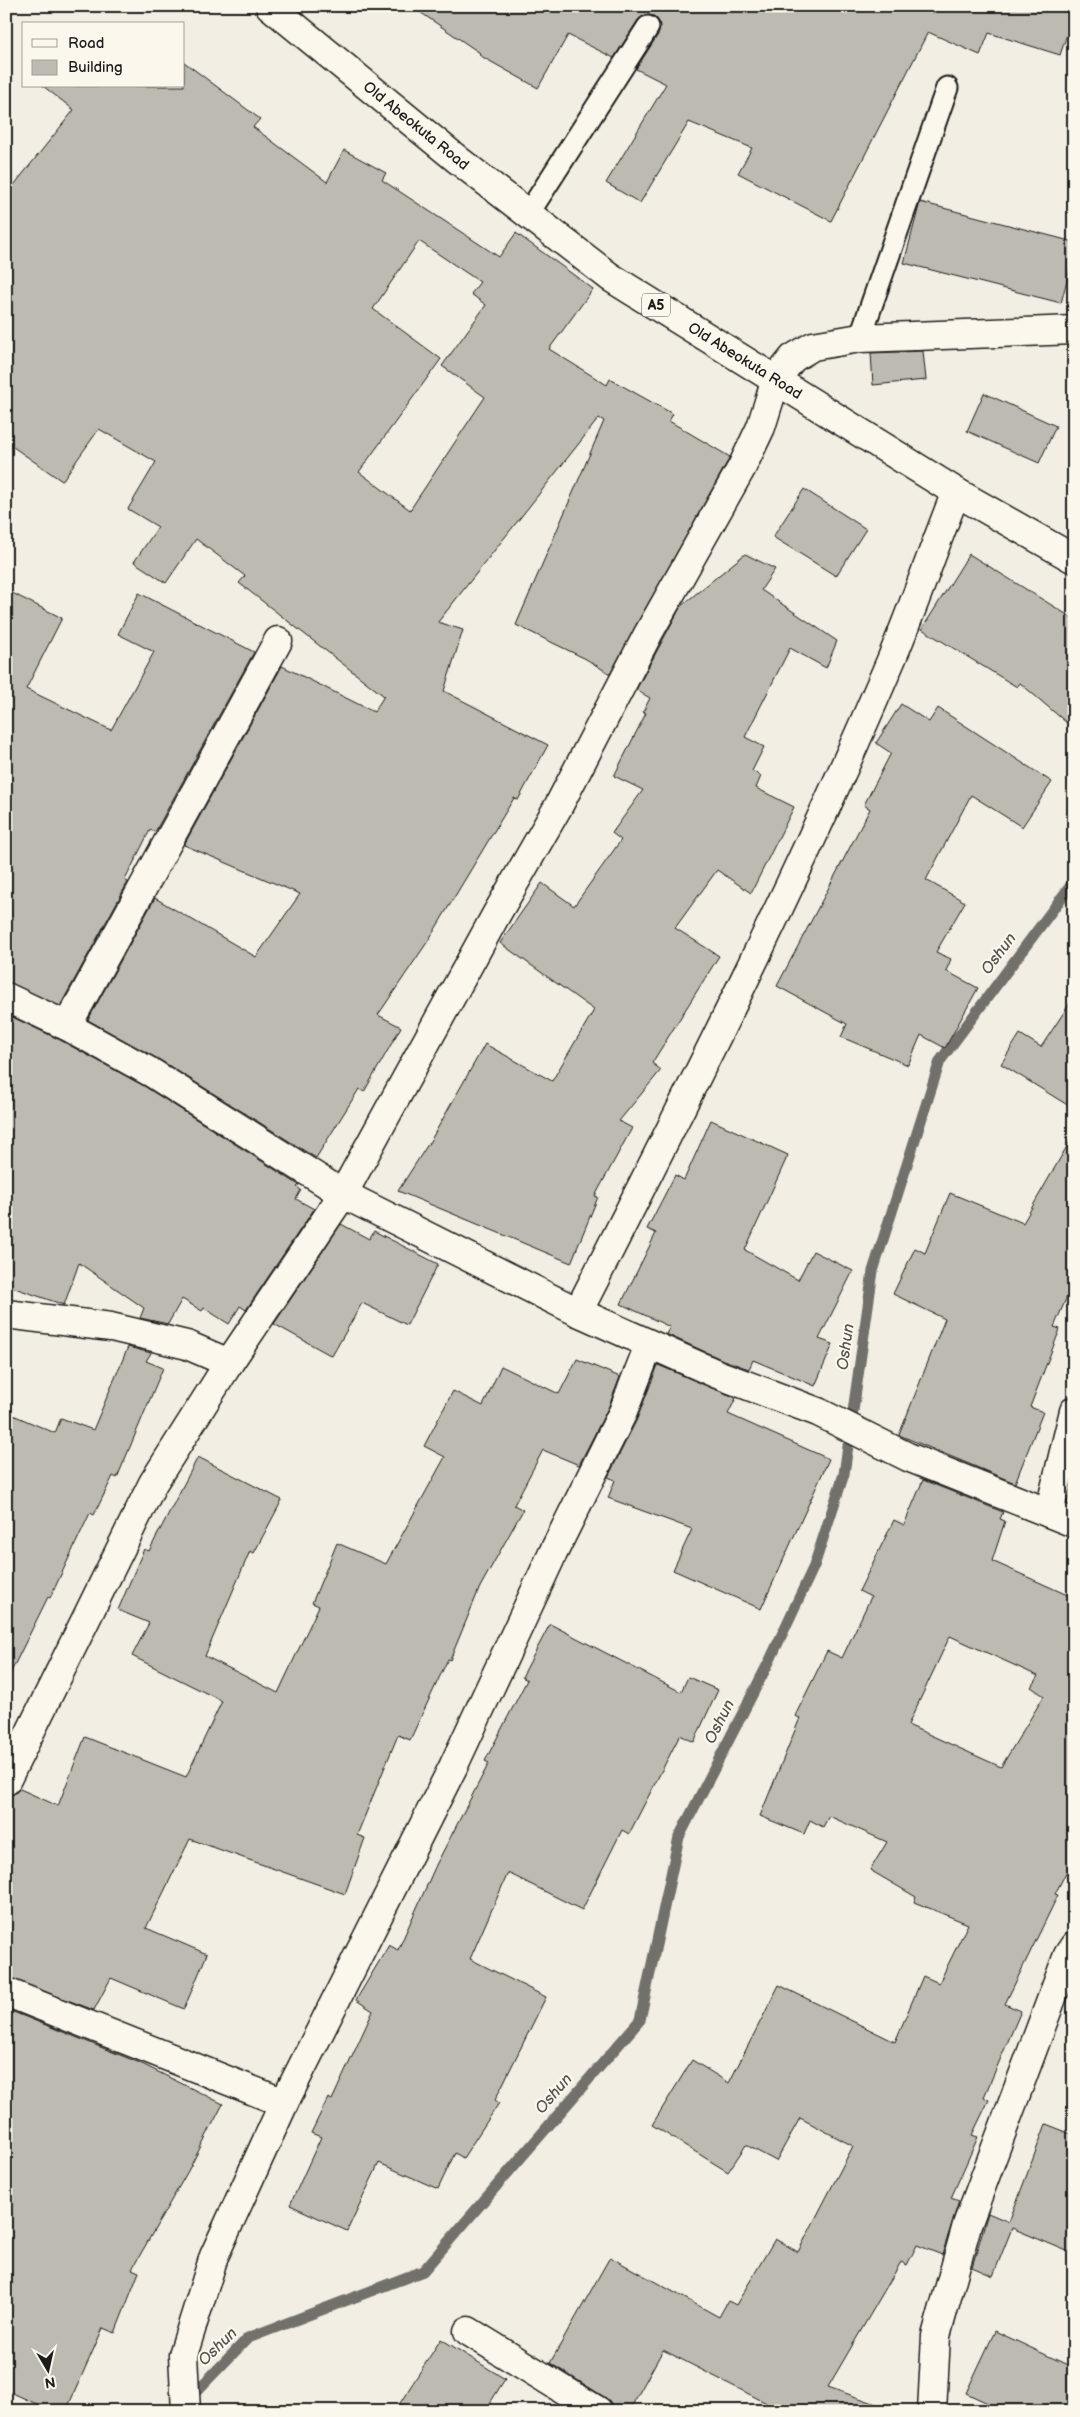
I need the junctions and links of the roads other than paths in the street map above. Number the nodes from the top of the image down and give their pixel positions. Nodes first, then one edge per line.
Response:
1 (270, 6) edge
2 (648, 27) dead end
3 (948, 88) dead end
4 (528, 214) junction
5 (1074, 330) edge
6 (860, 338) junction
7 (776, 380) junction
8 (956, 492) junction
9 (1074, 559) edge
10 (278, 641) dead end
11 (6, 997) edge
12 (67, 1026) junction
13 (343, 1194) junction
14 (578, 1312) junction
15 (6, 1314) edge
16 (649, 1345) junction
17 (229, 1363) junction
18 (1074, 1411) edge
19 (1049, 1513) junction
20 (1074, 1523) edge
21 (6, 1781) edge
22 (1074, 1946) edge
23 (6, 1992) edge
24 (284, 2103) junction
25 (468, 2331) dead end
26 (186, 2411) edge
27 (598, 2411) edge
28 (932, 2411) edge

1 - 4 main road, Old Abeokuta Road / A5
2 - 4 lane
3 - 6 lane
4 - 7 main road, Old Abeokuta Road / A5
5 - 6 main road
6 - 7 main road
7 - 8 main road, Old Abeokuta Road / A5
7 - 13 main road
8 - 9 main road, Old Abeokuta Road / A5
8 - 14 main road
10 - 12 main road
11 - 12 main road
12 - 13 main road
13 - 14 main road
13 - 17 main road
14 - 16 main road
15 - 17 main road
16 - 19 main road
16 - 24 main road
17 - 21 main road
18 - 19 main road
19 - 20 main road
22 - 28 main road
23 - 24 main road
24 - 26 main road
25 - 27 main road

